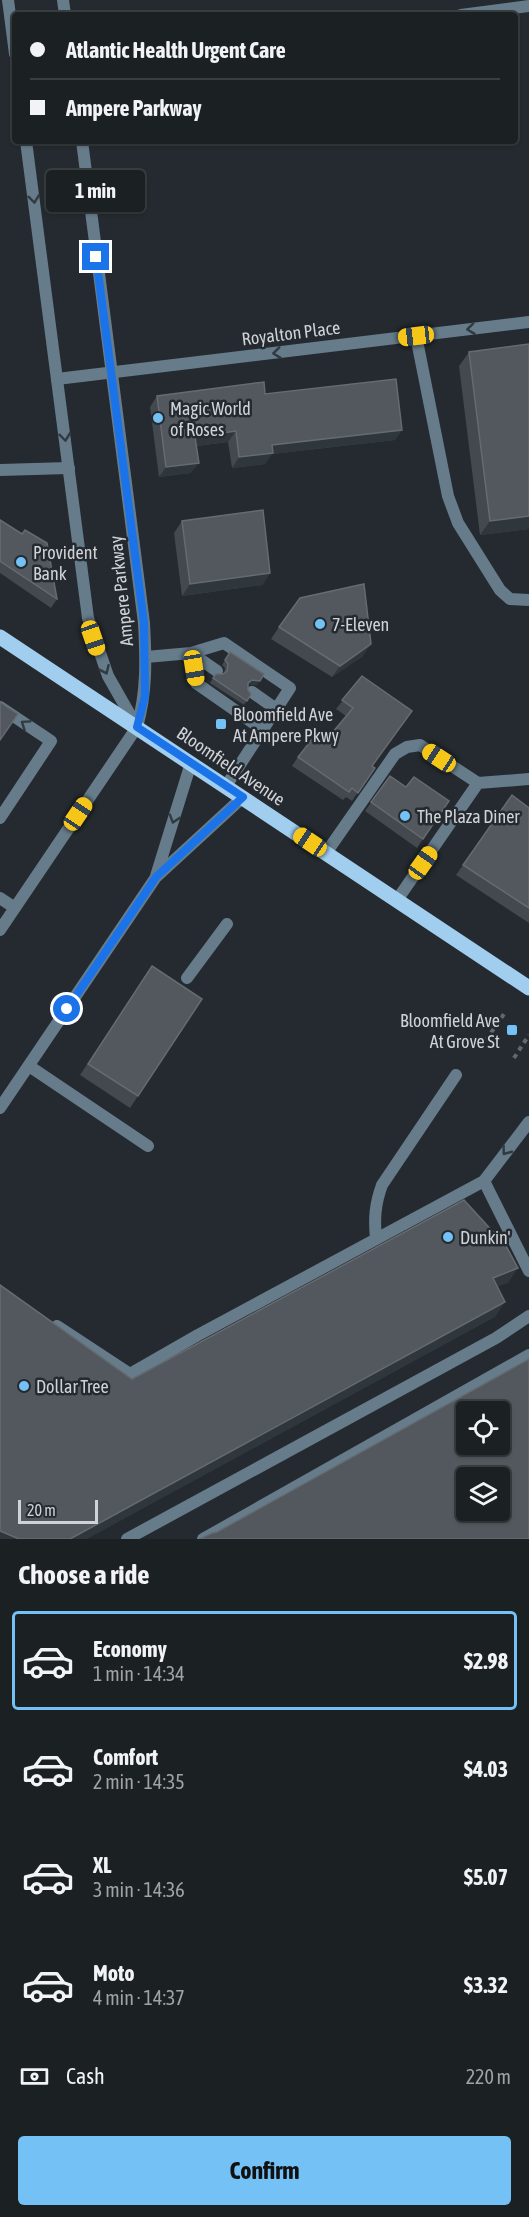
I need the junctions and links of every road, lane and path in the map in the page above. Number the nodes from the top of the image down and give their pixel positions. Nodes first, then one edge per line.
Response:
1 (8, 0) edge
2 (529, 6) edge
3 (484, 12) edge
4 (12, 31) edge
5 (26, 144) edge
6 (81, 144) edge
7 (529, 322) edge
8 (416, 336) junction
9 (111, 373) junction
10 (57, 379) junction
11 (69, 468) junction
12 (0, 470) edge
13 (529, 600) edge
14 (0, 637) edge
15 (191, 653) junction
16 (146, 657) junction
17 (217, 671) edge
18 (252, 692) edge
19 (0, 707) edge
20 (276, 709) junction
21 (137, 727) junction
22 (262, 729) junction
23 (191, 763) junction
24 (529, 779) edge
25 (478, 783) junction
26 (226, 786) junction
27 (243, 797) junction
28 (0, 818) edge
29 (326, 853) junction
30 (156, 877) junction
31 (0, 898) edge
32 (397, 900) junction
33 (15, 908) junction
34 (227, 924) dead end
35 (0, 930) edge
36 (187, 978) dead end
37 (529, 988) edge
38 (506, 1011) dead end
39 (529, 1035) edge
40 (486, 1040) dead end
41 (514, 1058) dead end
42 (29, 1066) junction
43 (456, 1075) dead end
44 (0, 1108) edge
45 (529, 1122) edge
46 (148, 1146) dead end
47 (484, 1181) junction
48 (376, 1239) junction
49 (529, 1271) edge
50 (529, 1316) edge
51 (46, 1319) edge
52 (529, 1355) edge
53 (127, 1539) edge
54 (202, 1539) edge

1 - 4 street
2 - 3 street
5 -> 10 street, Ampere Parkway
6 - 9 street, Ampere Parkway
7 -> 8 street, Royalton Place
8 -> 9 street, Royalton Place
8 - 13 street
9 - 10 street, Royalton Place
9 - 16 street, Ampere Parkway
10 -> 11 street, Ampere Parkway
11 - 12 street
11 -> 21 street, Ampere Parkway
14 - 21 main road, Bloomfield Avenue
15 - 16 street
15 - 17 street
15 - 20 street
15 - 22 street
16 - 21 street, Ampere Parkway
18 - 20 street
28 -> 19 street
20 - 22 street
21 - 23 main road, Bloomfield Avenue
21 - 33 street
22 - 26 street
23 - 26 main road, Bloomfield Avenue
23 -> 30 street
24 - 25 street
25 - 29 street
25 - 32 street
26 - 27 main road, Bloomfield Avenue
27 - 29 main road, Bloomfield Avenue
27 - 30 street
29 - 32 main road, Bloomfield Avenue
30 - 42 street
31 - 33 street
32 - 37 main road, Bloomfield Avenue
33 - 35 street
34 - 36 street
38 - 40 path
39 - 41 path
42 - 44 street
42 - 46 street
43 - 48 street
45 -> 47 street
47 - 48 street
47 - 49 street
48 - 51 street
50 - 53 street
52 - 54 street

